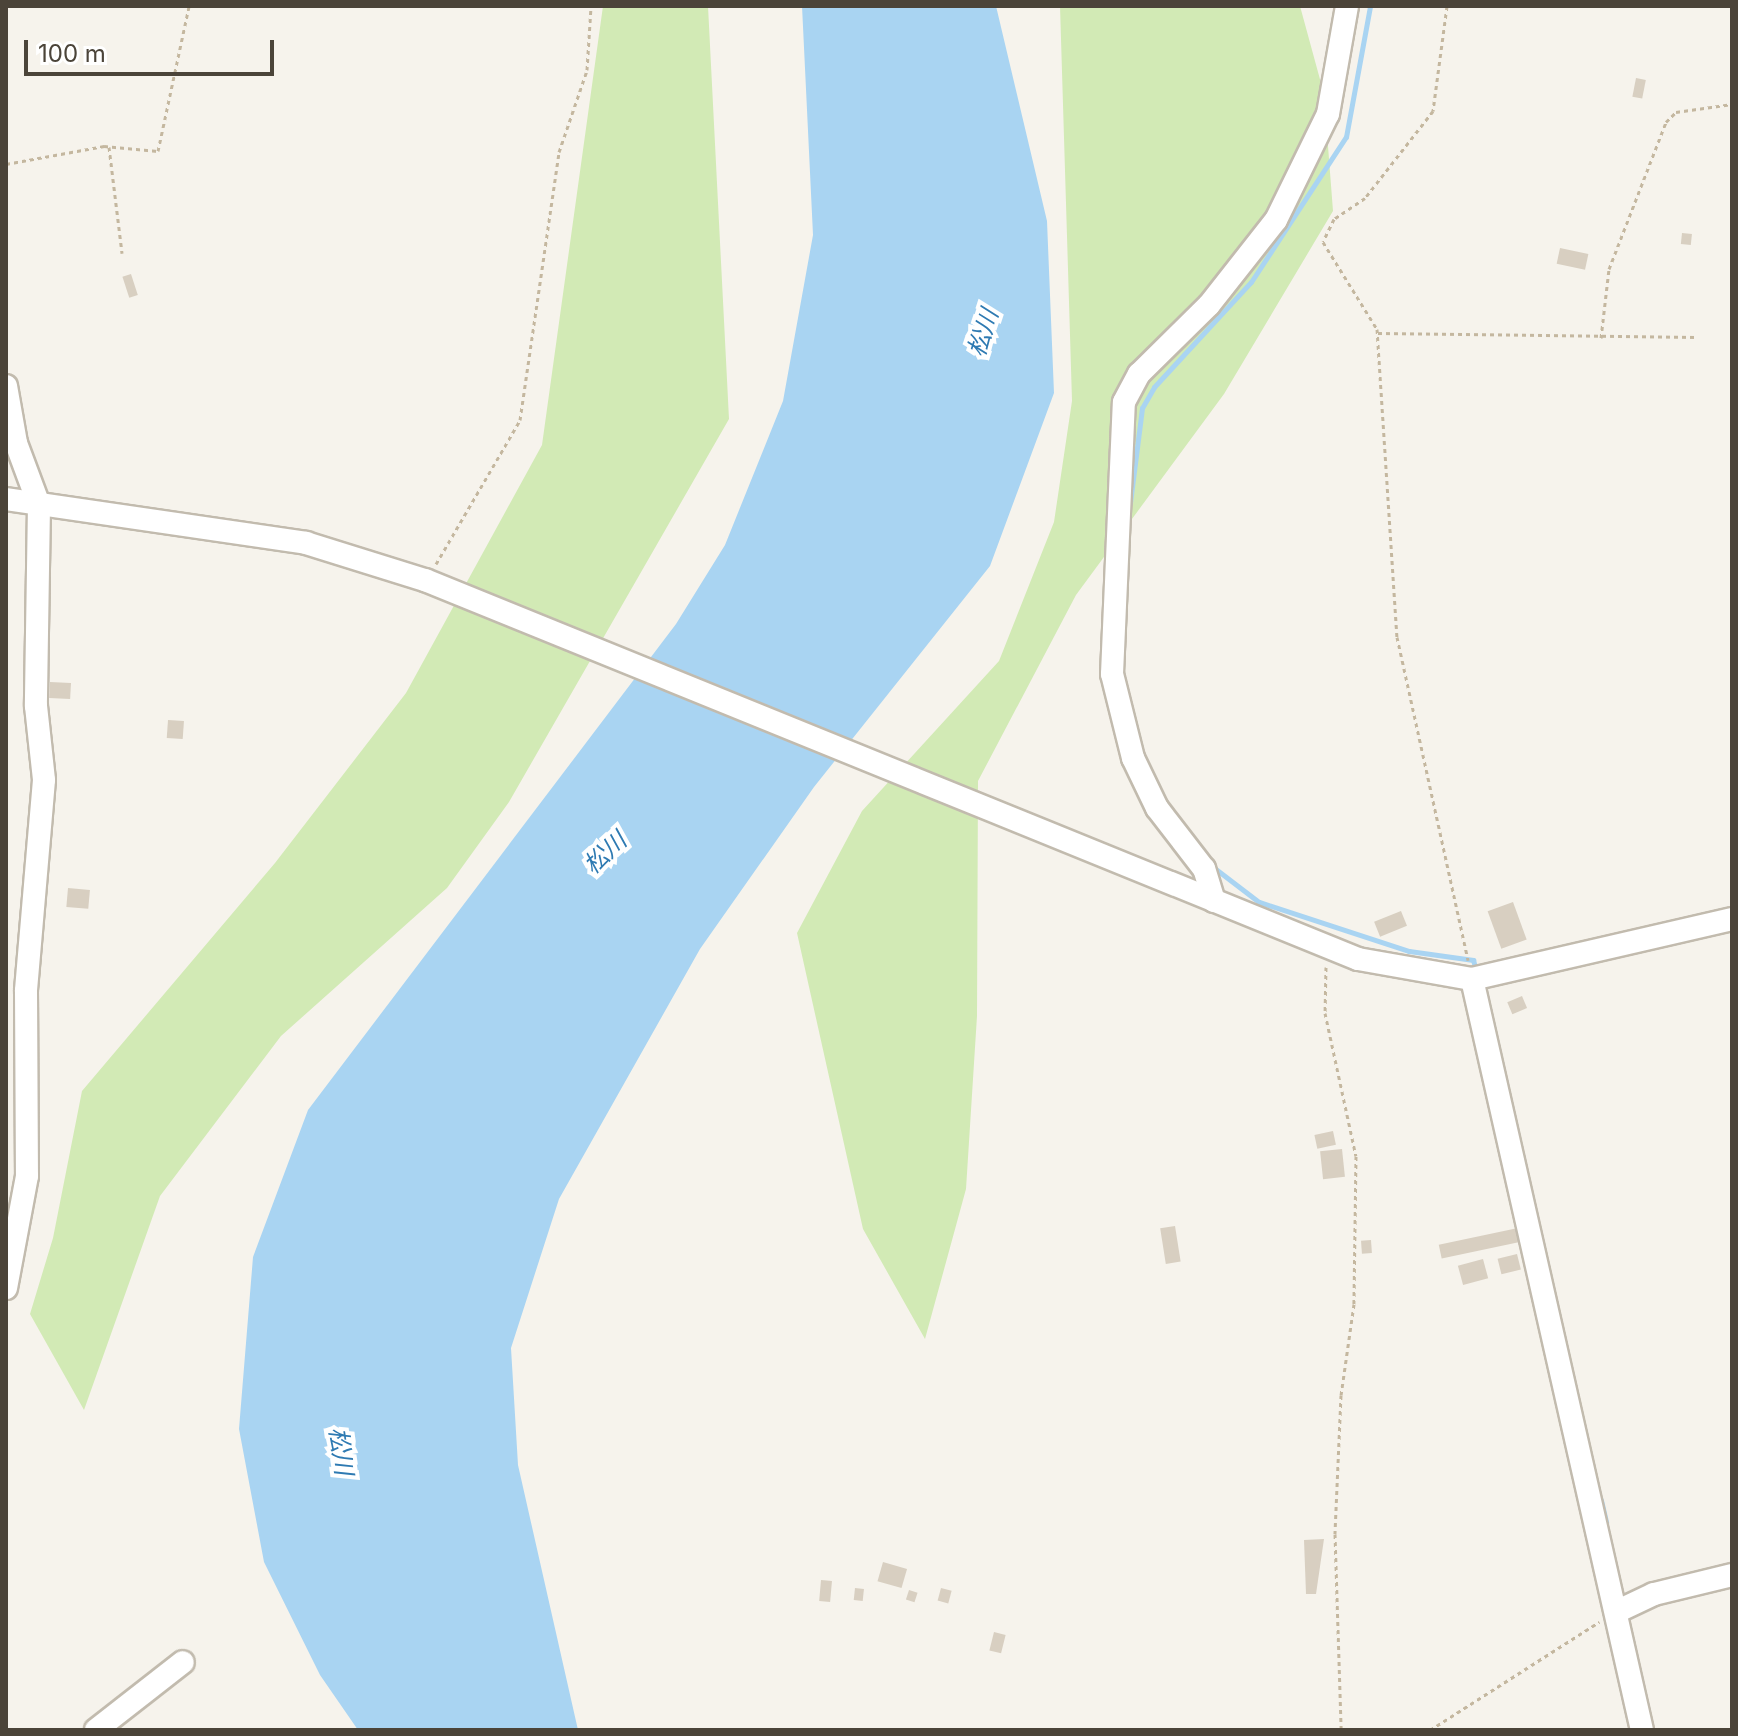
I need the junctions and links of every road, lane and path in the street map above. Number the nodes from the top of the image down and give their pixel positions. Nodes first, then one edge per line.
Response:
1 (189, 6) edge
2 (591, 6) edge
3 (1347, 6) edge
4 (1447, 6) edge
5 (1732, 104) edge
6 (109, 147) junction
7 (6, 164) edge
8 (122, 253) dead end
9 (1378, 333) junction
10 (1696, 337) dead end
11 (1601, 338) junction
12 (6, 386) edge
13 (6, 499) edge
14 (37, 502) junction
15 (425, 580) junction
16 (1214, 901) junction
17 (1732, 919) edge
18 (1330, 948) junction
19 (1472, 979) junction
20 (6, 1288) edge
21 (1732, 1575) edge
22 (1616, 1612) junction
23 (183, 1662) dead end
24 (96, 1730) edge
25 (1341, 1730) edge
26 (1430, 1730) edge
27 (1642, 1730) edge

1 - 6 path
2 - 15 path
3 - 16 street
4 - 9 path
5 - 11 path
6 - 7 path
6 - 8 path
9 - 11 path
9 - 19 path
10 - 11 path
12 - 14 street
13 - 14 street
14 - 15 street
14 - 20 street
15 - 16 street
16 - 18 street
17 - 19 street
18 - 19 street
18 - 25 path
19 - 22 street
21 - 22 street
22 - 26 path
22 - 27 street
23 - 24 street

